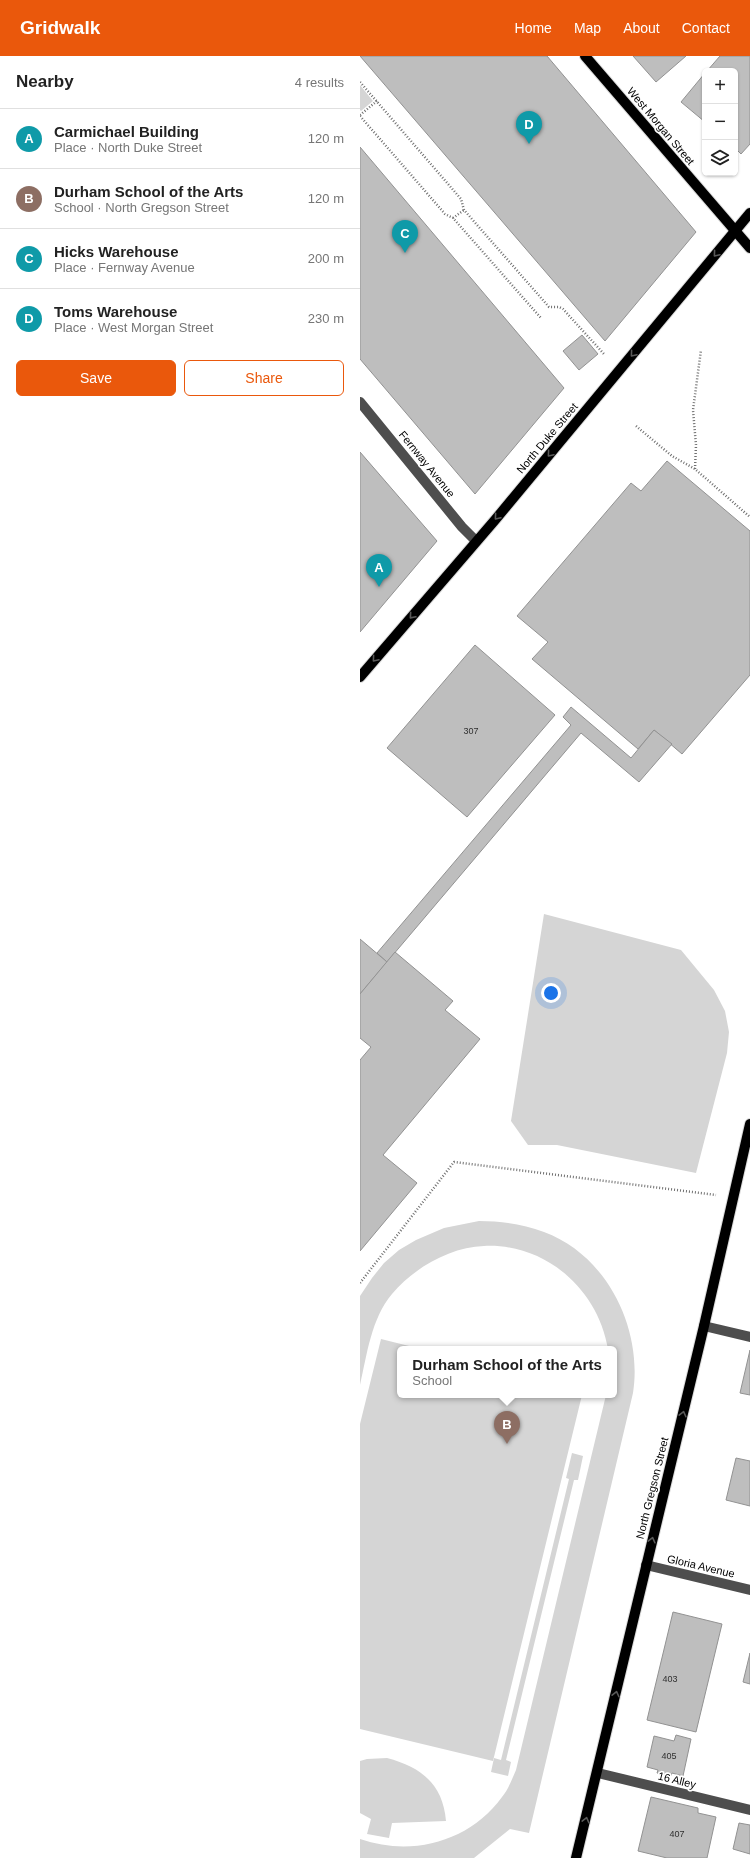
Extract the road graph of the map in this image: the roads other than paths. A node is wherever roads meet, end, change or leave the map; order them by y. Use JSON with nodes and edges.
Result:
{"nodes":[{"id":1,"x":585,"y":56,"type":"edge"},
{"id":2,"x":750,"y":213,"type":"edge"},
{"id":3,"x":735,"y":232,"type":"junction"},
{"id":4,"x":750,"y":248,"type":"edge"},
{"id":5,"x":360,"y":402,"type":"edge"},
{"id":6,"x":476,"y":541,"type":"junction"},
{"id":7,"x":360,"y":677,"type":"edge"},
{"id":8,"x":750,"y":1124,"type":"edge"},
{"id":9,"x":704,"y":1326,"type":"junction"},
{"id":10,"x":750,"y":1337,"type":"edge"},
{"id":11,"x":646,"y":1565,"type":"junction"},
{"id":12,"x":750,"y":1590,"type":"edge"},
{"id":13,"x":598,"y":1773,"type":"junction"},
{"id":14,"x":750,"y":1810,"type":"edge"},
{"id":15,"x":576,"y":1858,"type":"edge"}],
"edges":[{"from":1,"to":3,"type":"main road","name":"West Morgan Street"},
{"from":2,"to":3,"type":"main road","name":"North Duke Street"},
{"from":3,"to":4,"type":"main road","name":"West Morgan Street"},
{"from":3,"to":6,"type":"main road","name":"North Duke Street","one_way":true},
{"from":5,"to":6,"type":"street","name":"Fernway Avenue"},
{"from":6,"to":7,"type":"main road","name":"North Duke Street","one_way":true},
{"from":8,"to":9,"type":"main road","name":"North Gregson Street"},
{"from":9,"to":10,"type":"street"},
{"from":11,"to":9,"type":"main road","name":"North Gregson Street","one_way":true},
{"from":11,"to":12,"type":"street","name":"Gloria Avenue"},
{"from":13,"to":11,"type":"main road","name":"North Gregson Street","one_way":true},
{"from":13,"to":14,"type":"street","name":"16 Alley"},
{"from":15,"to":13,"type":"main road","name":"North Gregson Street","one_way":true}]}
